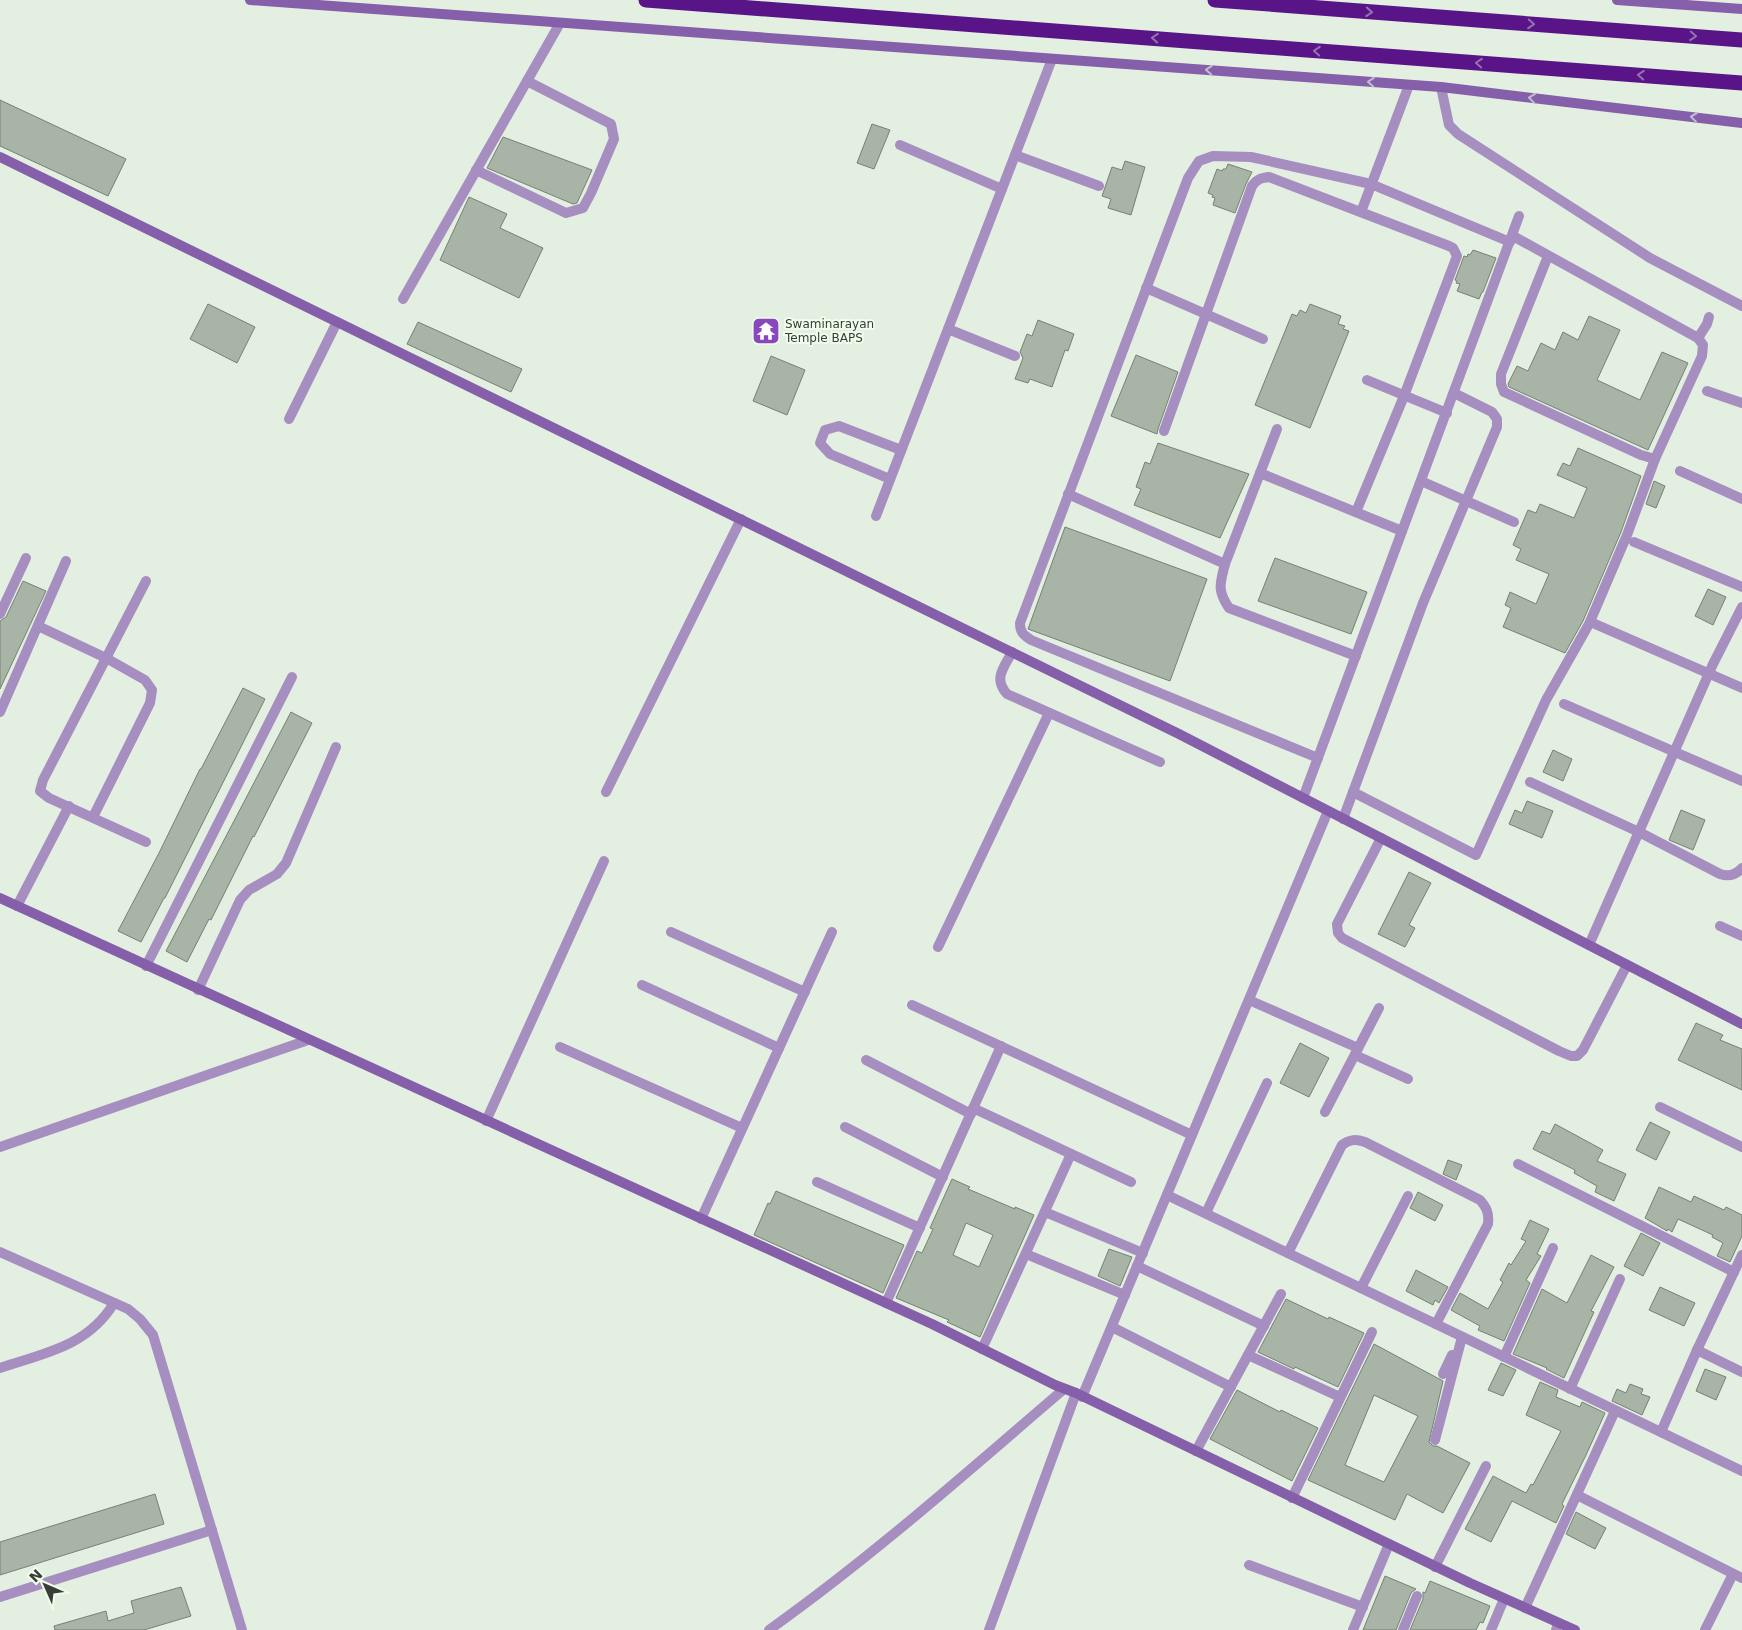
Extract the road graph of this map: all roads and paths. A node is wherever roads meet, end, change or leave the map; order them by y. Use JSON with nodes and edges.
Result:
{"nodes":[{"id":1,"x":250,"y":0,"type":"edge"},
{"id":2,"x":646,"y":0,"type":"edge"},
{"id":3,"x":1215,"y":0,"type":"edge"},
{"id":4,"x":1617,"y":0,"type":"edge"},
{"id":5,"x":1661,"y":2,"type":"edge"},
{"id":6,"x":1742,"y":9,"type":"edge"},
{"id":7,"x":560,"y":22,"type":"junction"},
{"id":8,"x":1742,"y":40,"type":"edge"},
{"id":9,"x":1052,"y":59,"type":"junction"},
{"id":10,"x":526,"y":81,"type":"junction"},
{"id":11,"x":1742,"y":83,"type":"edge"},
{"id":12,"x":1410,"y":85,"type":"junction"},
{"id":13,"x":1441,"y":87,"type":"junction"},
{"id":14,"x":1742,"y":123,"type":"edge"},
{"id":15,"x":900,"y":145,"type":"dead end"},
{"id":16,"x":1015,"y":155,"type":"junction"},
{"id":17,"x":0,"y":157,"type":"edge"},
{"id":18,"x":476,"y":170,"type":"junction"},
{"id":19,"x":1371,"y":184,"type":"junction"},
{"id":20,"x":1099,"y":186,"type":"dead end"},
{"id":21,"x":1002,"y":188,"type":"junction"},
{"id":22,"x":1361,"y":212,"type":"junction"},
{"id":23,"x":1519,"y":216,"type":"dead end"},
{"id":24,"x":1511,"y":239,"type":"junction"},
{"id":25,"x":1548,"y":256,"type":"junction"},
{"id":26,"x":1146,"y":288,"type":"junction"},
{"id":27,"x":403,"y":299,"type":"dead end"},
{"id":28,"x":1742,"y":306,"type":"edge"},
{"id":29,"x":1207,"y":314,"type":"junction"},
{"id":30,"x":1709,"y":317,"type":"dead end"},
{"id":31,"x":337,"y":322,"type":"junction"},
{"id":32,"x":948,"y":330,"type":"junction"},
{"id":33,"x":1698,"y":338,"type":"junction"},
{"id":34,"x":1263,"y":339,"type":"dead end"},
{"id":35,"x":1015,"y":356,"type":"dead end"},
{"id":36,"x":1367,"y":380,"type":"dead end"},
{"id":37,"x":1707,"y":390,"type":"dead end"},
{"id":38,"x":1454,"y":394,"type":"junction"},
{"id":39,"x":1404,"y":396,"type":"junction"},
{"id":40,"x":1742,"y":403,"type":"edge"},
{"id":41,"x":1447,"y":413,"type":"junction"},
{"id":42,"x":289,"y":420,"type":"dead end"},
{"id":43,"x":1276,"y":430,"type":"dead end"},
{"id":44,"x":1164,"y":431,"type":"dead end"},
{"id":45,"x":901,"y":450,"type":"junction"},
{"id":46,"x":1655,"y":459,"type":"junction"},
{"id":47,"x":1680,"y":472,"type":"dead end"},
{"id":48,"x":1260,"y":473,"type":"junction"},
{"id":49,"x":890,"y":479,"type":"junction"},
{"id":50,"x":1421,"y":481,"type":"junction"},
{"id":51,"x":1068,"y":494,"type":"junction"},
{"id":52,"x":1742,"y":499,"type":"edge"},
{"id":53,"x":1466,"y":501,"type":"junction"},
{"id":54,"x":1356,"y":512,"type":"junction"},
{"id":55,"x":876,"y":516,"type":"dead end"},
{"id":56,"x":741,"y":520,"type":"junction"},
{"id":57,"x":1514,"y":522,"type":"dead end"},
{"id":58,"x":1402,"y":531,"type":"junction"},
{"id":59,"x":1634,"y":542,"type":"dead end"},
{"id":60,"x":26,"y":558,"type":"dead end"},
{"id":61,"x":66,"y":561,"type":"dead end"},
{"id":62,"x":1225,"y":564,"type":"junction"},
{"id":63,"x":146,"y":581,"type":"dead end"},
{"id":64,"x":1742,"y":587,"type":"edge"},
{"id":65,"x":1742,"y":607,"type":"edge"},
{"id":66,"x":0,"y":614,"type":"edge"},
{"id":67,"x":1595,"y":624,"type":"dead end"},
{"id":68,"x":38,"y":626,"type":"junction"},
{"id":69,"x":1012,"y":652,"type":"junction"},
{"id":70,"x":1356,"y":656,"type":"junction"},
{"id":71,"x":106,"y":658,"type":"junction"},
{"id":72,"x":1710,"y":673,"type":"junction"},
{"id":73,"x":292,"y":677,"type":"dead end"},
{"id":74,"x":1742,"y":688,"type":"edge"},
{"id":75,"x":1564,"y":704,"type":"dead end"},
{"id":76,"x":0,"y":712,"type":"edge"},
{"id":77,"x":1049,"y":713,"type":"junction"},
{"id":78,"x":336,"y":747,"type":"dead end"},
{"id":79,"x":1674,"y":752,"type":"junction"},
{"id":80,"x":1318,"y":758,"type":"junction"},
{"id":81,"x":1160,"y":762,"type":"dead end"},
{"id":82,"x":1742,"y":781,"type":"edge"},
{"id":83,"x":1530,"y":782,"type":"dead end"},
{"id":84,"x":606,"y":792,"type":"dead end"},
{"id":85,"x":1353,"y":792,"type":"junction"},
{"id":86,"x":1303,"y":798,"type":"junction"},
{"id":87,"x":69,"y":806,"type":"junction"},
{"id":88,"x":1328,"y":811,"type":"junction"},
{"id":89,"x":92,"y":817,"type":"junction"},
{"id":90,"x":1343,"y":819,"type":"junction"},
{"id":91,"x":1639,"y":832,"type":"junction"},
{"id":92,"x":1381,"y":838,"type":"junction"},
{"id":93,"x":146,"y":842,"type":"dead end"},
{"id":94,"x":604,"y":861,"type":"dead end"},
{"id":95,"x":1742,"y":868,"type":"edge"},
{"id":96,"x":0,"y":898,"type":"edge"},
{"id":97,"x":17,"y":906,"type":"junction"},
{"id":98,"x":1720,"y":926,"type":"dead end"},
{"id":99,"x":671,"y":932,"type":"dead end"},
{"id":100,"x":832,"y":932,"type":"dead end"},
{"id":101,"x":1742,"y":936,"type":"edge"},
{"id":102,"x":1589,"y":945,"type":"junction"},
{"id":103,"x":938,"y":947,"type":"dead end"},
{"id":104,"x":1627,"y":965,"type":"junction"},
{"id":105,"x":146,"y":966,"type":"junction"},
{"id":106,"x":642,"y":985,"type":"dead end"},
{"id":107,"x":198,"y":990,"type":"junction"},
{"id":108,"x":805,"y":992,"type":"junction"},
{"id":109,"x":1249,"y":1000,"type":"junction"},
{"id":110,"x":912,"y":1005,"type":"dead end"},
{"id":111,"x":1379,"y":1008,"type":"dead end"},
{"id":112,"x":1742,"y":1024,"type":"edge"},
{"id":113,"x":308,"y":1040,"type":"junction"},
{"id":114,"x":1001,"y":1046,"type":"junction"},
{"id":115,"x":560,"y":1047,"type":"dead end"},
{"id":116,"x":779,"y":1048,"type":"junction"},
{"id":117,"x":1356,"y":1052,"type":"junction"},
{"id":118,"x":866,"y":1060,"type":"dead end"},
{"id":119,"x":1408,"y":1079,"type":"dead end"},
{"id":120,"x":1267,"y":1082,"type":"dead end"},
{"id":121,"x":1660,"y":1107,"type":"dead end"},
{"id":122,"x":972,"y":1111,"type":"junction"},
{"id":123,"x":1325,"y":1112,"type":"dead end"},
{"id":124,"x":486,"y":1121,"type":"junction"},
{"id":125,"x":845,"y":1127,"type":"dead end"},
{"id":126,"x":742,"y":1128,"type":"junction"},
{"id":127,"x":1192,"y":1135,"type":"junction"},
{"id":128,"x":0,"y":1147,"type":"edge"},
{"id":129,"x":1742,"y":1147,"type":"edge"},
{"id":130,"x":1071,"y":1154,"type":"junction"},
{"id":131,"x":1518,"y":1164,"type":"dead end"},
{"id":132,"x":943,"y":1177,"type":"junction"},
{"id":133,"x":817,"y":1182,"type":"dead end"},
{"id":134,"x":1131,"y":1182,"type":"dead end"},
{"id":135,"x":1167,"y":1195,"type":"junction"},
{"id":136,"x":1408,"y":1196,"type":"dead end"},
{"id":137,"x":1045,"y":1212,"type":"junction"},
{"id":138,"x":1206,"y":1213,"type":"junction"},
{"id":139,"x":700,"y":1219,"type":"junction"},
{"id":140,"x":920,"y":1228,"type":"junction"},
{"id":141,"x":1553,"y":1248,"type":"dead end"},
{"id":142,"x":0,"y":1252,"type":"edge"},
{"id":143,"x":1143,"y":1253,"type":"junction"},
{"id":144,"x":1288,"y":1253,"type":"junction"},
{"id":145,"x":1026,"y":1254,"type":"junction"},
{"id":146,"x":1742,"y":1255,"type":"edge"},
{"id":147,"x":1137,"y":1266,"type":"junction"},
{"id":148,"x":1734,"y":1272,"type":"junction"},
{"id":149,"x":1620,"y":1279,"type":"dead end"},
{"id":150,"x":1361,"y":1288,"type":"junction"},
{"id":151,"x":1281,"y":1294,"type":"dead end"},
{"id":152,"x":1125,"y":1295,"type":"junction"},
{"id":153,"x":114,"y":1303,"type":"junction"},
{"id":154,"x":886,"y":1303,"type":"junction"},
{"id":155,"x":1436,"y":1324,"type":"junction"},
{"id":156,"x":1264,"y":1326,"type":"junction"},
{"id":157,"x":1112,"y":1327,"type":"junction"},
{"id":158,"x":1372,"y":1332,"type":"dead end"},
{"id":159,"x":1462,"y":1337,"type":"junction"},
{"id":160,"x":982,"y":1349,"type":"junction"},
{"id":161,"x":1697,"y":1350,"type":"junction"},
{"id":162,"x":1248,"y":1355,"type":"junction"},
{"id":163,"x":1504,"y":1357,"type":"junction"},
{"id":164,"x":0,"y":1368,"type":"edge"},
{"id":165,"x":1742,"y":1372,"type":"edge"},
{"id":166,"x":1443,"y":1374,"type":"dead end"},
{"id":167,"x":1231,"y":1387,"type":"junction"},
{"id":168,"x":1064,"y":1389,"type":"junction"},
{"id":169,"x":1570,"y":1389,"type":"junction"},
{"id":170,"x":1079,"y":1395,"type":"junction"},
{"id":171,"x":1340,"y":1397,"type":"junction"},
{"id":172,"x":1615,"y":1411,"type":"junction"},
{"id":173,"x":1660,"y":1432,"type":"junction"},
{"id":174,"x":1435,"y":1440,"type":"dead end"},
{"id":175,"x":1196,"y":1451,"type":"junction"},
{"id":176,"x":1486,"y":1466,"type":"dead end"},
{"id":177,"x":1742,"y":1471,"type":"edge"},
{"id":178,"x":1577,"y":1495,"type":"junction"},
{"id":179,"x":1292,"y":1498,"type":"junction"},
{"id":180,"x":212,"y":1530,"type":"junction"},
{"id":181,"x":1389,"y":1544,"type":"junction"},
{"id":182,"x":1249,"y":1565,"type":"dead end"},
{"id":183,"x":1435,"y":1567,"type":"junction"},
{"id":184,"x":1737,"y":1576,"type":"edge"},
{"id":185,"x":1417,"y":1596,"type":"dead end"},
{"id":186,"x":0,"y":1597,"type":"edge"},
{"id":187,"x":1504,"y":1599,"type":"junction"},
{"id":188,"x":1362,"y":1608,"type":"junction"},
{"id":189,"x":1525,"y":1608,"type":"junction"},
{"id":190,"x":1557,"y":1626,"type":"edge"},
{"id":191,"x":242,"y":1630,"type":"edge"},
{"id":192,"x":769,"y":1630,"type":"edge"},
{"id":193,"x":989,"y":1630,"type":"edge"},
{"id":194,"x":1353,"y":1630,"type":"edge"},
{"id":195,"x":1403,"y":1630,"type":"edge"},
{"id":196,"x":1491,"y":1630,"type":"edge"},
{"id":197,"x":1575,"y":1630,"type":"edge"},
{"id":198,"x":1706,"y":1630,"type":"edge"}],
"edges":[{"from":1,"to":7,"type":"street"},
{"from":11,"to":2,"type":"highway","one_way":true},
{"from":3,"to":8,"type":"highway","one_way":true},
{"from":4,"to":5,"type":"street"},
{"from":5,"to":6,"type":"street"},
{"from":7,"to":9,"type":"street"},
{"from":7,"to":10,"type":"street"},
{"from":12,"to":9,"type":"street","one_way":true},
{"from":9,"to":16,"type":"street"},
{"from":10,"to":18,"type":"street"},
{"from":10,"to":18,"type":"street"},
{"from":12,"to":13,"type":"street"},
{"from":12,"to":19,"type":"street"},
{"from":14,"to":13,"type":"street","one_way":true},
{"from":13,"to":28,"type":"street"},
{"from":15,"to":21,"type":"street"},
{"from":16,"to":20,"type":"street"},
{"from":16,"to":21,"type":"street"},
{"from":17,"to":31,"type":"street"},
{"from":18,"to":27,"type":"street"},
{"from":19,"to":22,"type":"street"},
{"from":19,"to":24,"type":"street"},
{"from":19,"to":26,"type":"street"},
{"from":21,"to":32,"type":"street"},
{"from":22,"to":29,"type":"street"},
{"from":22,"to":39,"type":"street"},
{"from":23,"to":24,"type":"street"},
{"from":24,"to":25,"type":"street"},
{"from":24,"to":38,"type":"street"},
{"from":25,"to":33,"type":"street"},
{"from":25,"to":46,"type":"street"},
{"from":26,"to":29,"type":"street"},
{"from":26,"to":51,"type":"street"},
{"from":29,"to":34,"type":"street"},
{"from":29,"to":44,"type":"street"},
{"from":30,"to":33,"type":"street"},
{"from":31,"to":42,"type":"street"},
{"from":31,"to":56,"type":"street"},
{"from":32,"to":35,"type":"street"},
{"from":32,"to":45,"type":"street"},
{"from":33,"to":46,"type":"street"},
{"from":36,"to":39,"type":"street"},
{"from":37,"to":40,"type":"street"},
{"from":38,"to":41,"type":"street"},
{"from":38,"to":53,"type":"street"},
{"from":39,"to":41,"type":"street"},
{"from":39,"to":54,"type":"street"},
{"from":41,"to":50,"type":"street"},
{"from":43,"to":48,"type":"street"},
{"from":45,"to":49,"type":"street"},
{"from":45,"to":49,"type":"street"},
{"from":46,"to":85,"type":"street"},
{"from":47,"to":52,"type":"street"},
{"from":48,"to":54,"type":"street"},
{"from":48,"to":62,"type":"street"},
{"from":49,"to":55,"type":"street"},
{"from":50,"to":53,"type":"street"},
{"from":50,"to":58,"type":"street"},
{"from":51,"to":62,"type":"street"},
{"from":51,"to":80,"type":"street"},
{"from":53,"to":57,"type":"street"},
{"from":53,"to":85,"type":"street"},
{"from":54,"to":58,"type":"street"},
{"from":56,"to":69,"type":"street"},
{"from":56,"to":84,"type":"street"},
{"from":58,"to":70,"type":"street"},
{"from":59,"to":64,"type":"street"},
{"from":60,"to":66,"type":"street"},
{"from":61,"to":68,"type":"street"},
{"from":62,"to":70,"type":"street"},
{"from":63,"to":71,"type":"street"},
{"from":65,"to":72,"type":"street"},
{"from":67,"to":72,"type":"street"},
{"from":68,"to":71,"type":"street"},
{"from":68,"to":76,"type":"street"},
{"from":69,"to":77,"type":"street"},
{"from":69,"to":86,"type":"street"},
{"from":70,"to":80,"type":"street"},
{"from":71,"to":87,"type":"street"},
{"from":71,"to":89,"type":"street"},
{"from":72,"to":74,"type":"street"},
{"from":72,"to":79,"type":"street"},
{"from":73,"to":105,"type":"street"},
{"from":75,"to":79,"type":"street"},
{"from":77,"to":81,"type":"street"},
{"from":77,"to":103,"type":"street"},
{"from":78,"to":107,"type":"street"},
{"from":79,"to":82,"type":"street"},
{"from":79,"to":91,"type":"street"},
{"from":80,"to":86,"type":"street"},
{"from":83,"to":91,"type":"street"},
{"from":85,"to":90,"type":"street"},
{"from":86,"to":88,"type":"street"},
{"from":87,"to":89,"type":"street"},
{"from":87,"to":97,"type":"street"},
{"from":88,"to":90,"type":"street"},
{"from":88,"to":109,"type":"street"},
{"from":89,"to":93,"type":"street"},
{"from":90,"to":92,"type":"street"},
{"from":91,"to":95,"type":"street"},
{"from":91,"to":102,"type":"street"},
{"from":92,"to":102,"type":"street"},
{"from":92,"to":104,"type":"street"},
{"from":94,"to":124,"type":"street"},
{"from":96,"to":97,"type":"street"},
{"from":97,"to":105,"type":"street"},
{"from":98,"to":101,"type":"street"},
{"from":99,"to":108,"type":"street"},
{"from":100,"to":108,"type":"street"},
{"from":102,"to":104,"type":"street"},
{"from":104,"to":112,"type":"street"},
{"from":105,"to":107,"type":"street"},
{"from":106,"to":116,"type":"street"},
{"from":107,"to":113,"type":"street"},
{"from":108,"to":116,"type":"street"},
{"from":109,"to":117,"type":"street"},
{"from":109,"to":127,"type":"street"},
{"from":110,"to":114,"type":"street"},
{"from":111,"to":117,"type":"street"},
{"from":113,"to":124,"type":"street"},
{"from":113,"to":128,"type":"street"},
{"from":114,"to":122,"type":"street"},
{"from":114,"to":127,"type":"street"},
{"from":115,"to":126,"type":"street"},
{"from":116,"to":126,"type":"street"},
{"from":117,"to":119,"type":"street"},
{"from":117,"to":123,"type":"street"},
{"from":118,"to":122,"type":"street"},
{"from":120,"to":138,"type":"street"},
{"from":121,"to":129,"type":"street"},
{"from":122,"to":130,"type":"street"},
{"from":122,"to":132,"type":"street"},
{"from":124,"to":139,"type":"street"},
{"from":125,"to":132,"type":"street"},
{"from":126,"to":139,"type":"street"},
{"from":127,"to":135,"type":"street"},
{"from":130,"to":134,"type":"street"},
{"from":130,"to":137,"type":"street"},
{"from":131,"to":148,"type":"street"},
{"from":132,"to":140,"type":"street"},
{"from":133,"to":140,"type":"street"},
{"from":135,"to":138,"type":"street"},
{"from":135,"to":143,"type":"street"},
{"from":136,"to":150,"type":"street"},
{"from":137,"to":143,"type":"street"},
{"from":137,"to":145,"type":"street"},
{"from":138,"to":144,"type":"street"},
{"from":139,"to":154,"type":"street"},
{"from":140,"to":154,"type":"street"},
{"from":141,"to":163,"type":"street"},
{"from":142,"to":153,"type":"street"},
{"from":143,"to":147,"type":"street"},
{"from":144,"to":150,"type":"street"},
{"from":144,"to":155,"type":"street"},
{"from":145,"to":152,"type":"street"},
{"from":145,"to":160,"type":"street"},
{"from":146,"to":148,"type":"street"},
{"from":147,"to":152,"type":"street"},
{"from":147,"to":156,"type":"street"},
{"from":148,"to":161,"type":"street"},
{"from":149,"to":169,"type":"street"},
{"from":150,"to":155,"type":"street"},
{"from":151,"to":156,"type":"street"},
{"from":152,"to":157,"type":"street"},
{"from":153,"to":164,"type":"street"},
{"from":153,"to":180,"type":"street"},
{"from":154,"to":160,"type":"street"},
{"from":155,"to":159,"type":"street"},
{"from":156,"to":162,"type":"street"},
{"from":157,"to":167,"type":"street"},
{"from":157,"to":170,"type":"street"},
{"from":158,"to":171,"type":"street"},
{"from":159,"to":163,"type":"street"},
{"from":159,"to":166,"type":"street"},
{"from":159,"to":174,"type":"street"},
{"from":160,"to":168,"type":"street"},
{"from":161,"to":165,"type":"street"},
{"from":161,"to":173,"type":"street"},
{"from":162,"to":167,"type":"street"},
{"from":162,"to":171,"type":"street"},
{"from":163,"to":169,"type":"street"},
{"from":167,"to":175,"type":"street"},
{"from":168,"to":170,"type":"street"},
{"from":168,"to":192,"type":"street"},
{"from":169,"to":172,"type":"street"},
{"from":170,"to":175,"type":"street"},
{"from":170,"to":193,"type":"street"},
{"from":171,"to":179,"type":"street"},
{"from":172,"to":173,"type":"street"},
{"from":172,"to":178,"type":"street"},
{"from":173,"to":177,"type":"street"},
{"from":175,"to":179,"type":"street"},
{"from":176,"to":183,"type":"street"},
{"from":178,"to":184,"type":"street"},
{"from":178,"to":189,"type":"street"},
{"from":179,"to":181,"type":"street"},
{"from":180,"to":186,"type":"street"},
{"from":180,"to":191,"type":"street"},
{"from":181,"to":183,"type":"street"},
{"from":181,"to":188,"type":"street"},
{"from":182,"to":188,"type":"street"},
{"from":183,"to":187,"type":"street"},
{"from":184,"to":198,"type":"street"},
{"from":185,"to":195,"type":"street"},
{"from":187,"to":189,"type":"street"},
{"from":187,"to":196,"type":"street"},
{"from":188,"to":194,"type":"street"},
{"from":189,"to":190,"type":"street"},
{"from":190,"to":197,"type":"street"}]}
